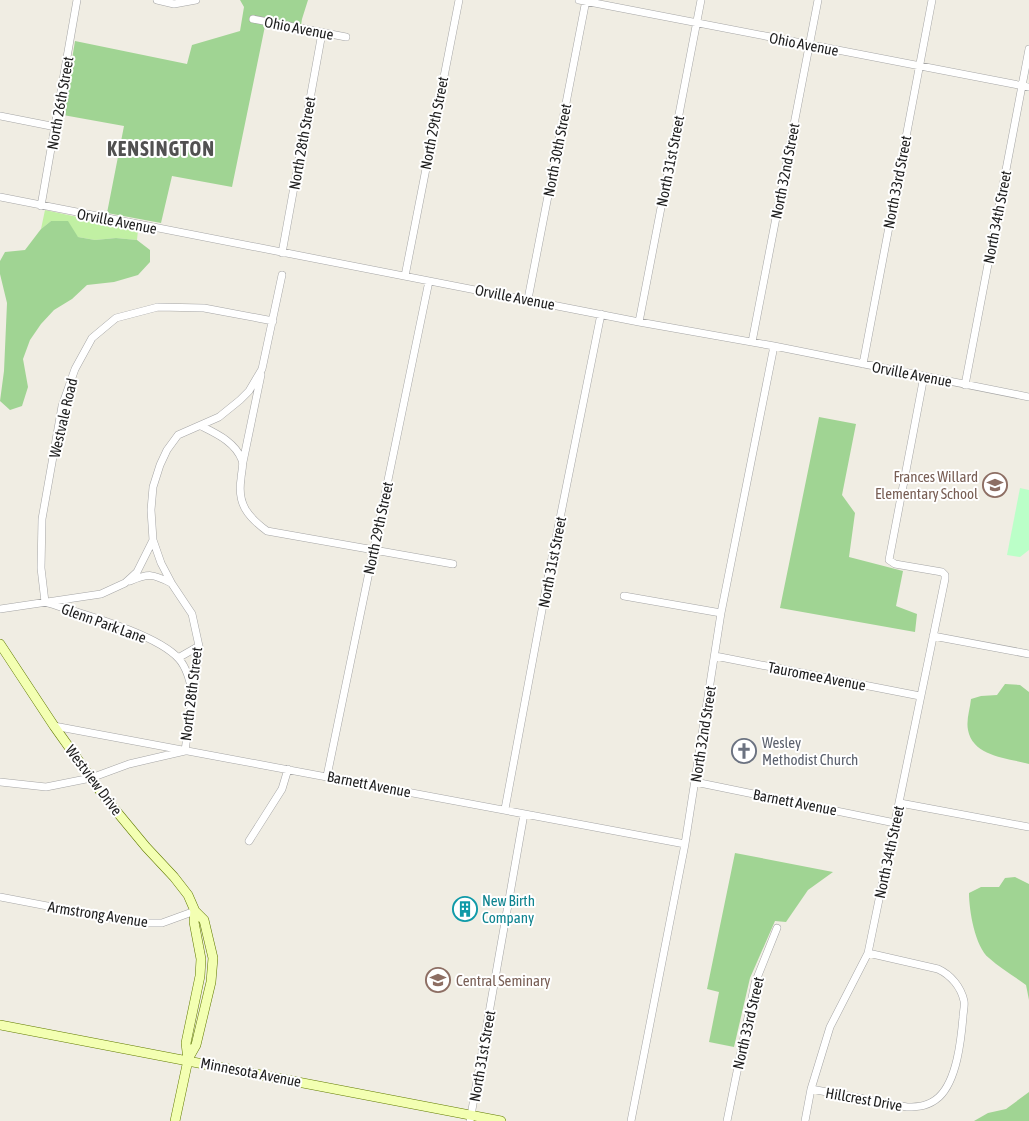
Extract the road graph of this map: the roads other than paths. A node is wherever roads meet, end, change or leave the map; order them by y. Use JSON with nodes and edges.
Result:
{"nodes":[{"id":1,"x":77,"y":0,"type":"edge"},
{"id":2,"x":157,"y":0,"type":"edge"},
{"id":3,"x":196,"y":0,"type":"edge"},
{"id":4,"x":458,"y":0,"type":"edge"},
{"id":5,"x":584,"y":0,"type":"edge"},
{"id":6,"x":701,"y":0,"type":"edge"},
{"id":7,"x":818,"y":0,"type":"edge"},
{"id":8,"x":932,"y":0,"type":"edge"},
{"id":9,"x":253,"y":19,"type":"dead end"},
{"id":10,"x":697,"y":23,"type":"junction"},
{"id":11,"x":322,"y":33,"type":"junction"},
{"id":12,"x":346,"y":37,"type":"dead end"},
{"id":13,"x":809,"y":45,"type":"junction"},
{"id":14,"x":1029,"y":49,"type":"edge"},
{"id":15,"x":919,"y":66,"type":"junction"},
{"id":16,"x":1026,"y":87,"type":"edge"},
{"id":17,"x":0,"y":116,"type":"edge"},
{"id":18,"x":56,"y":127,"type":"junction"},
{"id":19,"x":0,"y":197,"type":"edge"},
{"id":20,"x":41,"y":206,"type":"junction"},
{"id":21,"x":282,"y":252,"type":"junction"},
{"id":22,"x":282,"y":275,"type":"dead end"},
{"id":23,"x":405,"y":276,"type":"junction"},
{"id":24,"x":429,"y":281,"type":"junction"},
{"id":25,"x":528,"y":299,"type":"junction"},
{"id":26,"x":601,"y":314,"type":"junction"},
{"id":27,"x":273,"y":321,"type":"junction"},
{"id":28,"x":639,"y":322,"type":"junction"},
{"id":29,"x":752,"y":342,"type":"junction"},
{"id":30,"x":774,"y":346,"type":"junction"},
{"id":31,"x":863,"y":364,"type":"junction"},
{"id":32,"x":262,"y":369,"type":"junction"},
{"id":33,"x":924,"y":376,"type":"junction"},
{"id":34,"x":965,"y":385,"type":"junction"},
{"id":35,"x":1029,"y":397,"type":"edge"},
{"id":36,"x":201,"y":426,"type":"junction"},
{"id":37,"x":243,"y":462,"type":"junction"},
{"id":38,"x":154,"y":540,"type":"junction"},
{"id":39,"x":374,"y":550,"type":"junction"},
{"id":40,"x":453,"y":564,"type":"dead end"},
{"id":41,"x":125,"y":583,"type":"junction"},
{"id":42,"x":172,"y":584,"type":"junction"},
{"id":43,"x":624,"y":596,"type":"dead end"},
{"id":44,"x":45,"y":602,"type":"junction"},
{"id":45,"x":0,"y":609,"type":"edge"},
{"id":46,"x":721,"y":613,"type":"junction"},
{"id":47,"x":933,"y":636,"type":"junction"},
{"id":48,"x":0,"y":644,"type":"edge"},
{"id":49,"x":199,"y":646,"type":"junction"},
{"id":50,"x":1029,"y":654,"type":"edge"},
{"id":51,"x":715,"y":656,"type":"junction"},
{"id":52,"x":178,"y":658,"type":"junction"},
{"id":53,"x":193,"y":694,"type":"junction"},
{"id":54,"x":920,"y":696,"type":"junction"},
{"id":55,"x":54,"y":726,"type":"junction"},
{"id":56,"x":185,"y":751,"type":"junction"},
{"id":57,"x":288,"y":769,"type":"junction"},
{"id":58,"x":327,"y":776,"type":"junction"},
{"id":59,"x":91,"y":778,"type":"junction"},
{"id":60,"x":0,"y":782,"type":"edge"},
{"id":61,"x":695,"y":782,"type":"junction"},
{"id":62,"x":900,"y":803,"type":"junction"},
{"id":63,"x":505,"y":809,"type":"junction"},
{"id":64,"x":524,"y":814,"type":"junction"},
{"id":65,"x":895,"y":823,"type":"junction"},
{"id":66,"x":1029,"y":827,"type":"edge"},
{"id":67,"x":249,"y":841,"type":"dead end"},
{"id":68,"x":684,"y":844,"type":"junction"},
{"id":69,"x":0,"y":897,"type":"edge"},
{"id":70,"x":195,"y":911,"type":"junction"},
{"id":71,"x":777,"y":928,"type":"dead end"},
{"id":72,"x":868,"y":953,"type":"junction"},
{"id":73,"x":0,"y":1025,"type":"edge"},
{"id":74,"x":188,"y":1060,"type":"junction"},
{"id":75,"x":811,"y":1089,"type":"junction"},
{"id":76,"x":471,"y":1118,"type":"edge"},
{"id":77,"x":175,"y":1121,"type":"edge"},
{"id":78,"x":501,"y":1121,"type":"edge"},
{"id":79,"x":631,"y":1121,"type":"edge"},
{"id":80,"x":728,"y":1121,"type":"edge"},
{"id":81,"x":805,"y":1121,"type":"edge"}],
"edges":[{"from":1,"to":18,"type":"street","name":"North 26th Street"},
{"from":2,"to":3,"type":"street"},
{"from":4,"to":23,"type":"street","name":"North 29th Street"},
{"from":5,"to":10,"type":"street","name":"Ohio Avenue"},
{"from":5,"to":25,"type":"street","name":"North 30th Street"},
{"from":6,"to":10,"type":"street","name":"North 31st Street"},
{"from":7,"to":13,"type":"street","name":"North 32nd Street"},
{"from":8,"to":15,"type":"street","name":"North 33rd Street"},
{"from":9,"to":11,"type":"street","name":"Ohio Avenue"},
{"from":10,"to":13,"type":"street","name":"Ohio Avenue"},
{"from":10,"to":28,"type":"street","name":"North 31st Street"},
{"from":11,"to":12,"type":"street","name":"Ohio Avenue"},
{"from":11,"to":21,"type":"street","name":"North 28th Street"},
{"from":13,"to":15,"type":"street","name":"Ohio Avenue"},
{"from":13,"to":29,"type":"street","name":"North 32nd Street"},
{"from":14,"to":16,"type":"street","name":"North 34th Street"},
{"from":15,"to":16,"type":"street","name":"Ohio Avenue"},
{"from":15,"to":31,"type":"street","name":"North 33rd Street"},
{"from":16,"to":34,"type":"street","name":"North 34th Street"},
{"from":17,"to":18,"type":"street"},
{"from":18,"to":20,"type":"street","name":"North 26th Street"},
{"from":19,"to":20,"type":"street","name":"Orville Avenue"},
{"from":20,"to":21,"type":"street","name":"Orville Avenue"},
{"from":21,"to":23,"type":"street","name":"Orville Avenue"},
{"from":22,"to":27,"type":"street"},
{"from":23,"to":24,"type":"street","name":"Orville Avenue"},
{"from":24,"to":25,"type":"street","name":"Orville Avenue"},
{"from":24,"to":39,"type":"street","name":"North 29th Street"},
{"from":25,"to":26,"type":"street","name":"Orville Avenue"},
{"from":26,"to":28,"type":"street","name":"Orville Avenue"},
{"from":26,"to":63,"type":"street","name":"North 31st Street"},
{"from":27,"to":32,"type":"street"},
{"from":27,"to":44,"type":"street","name":"Westvale Road"},
{"from":28,"to":29,"type":"street","name":"Orville Avenue"},
{"from":29,"to":30,"type":"street","name":"Orville Avenue"},
{"from":30,"to":31,"type":"street","name":"Orville Avenue"},
{"from":30,"to":46,"type":"street","name":"North 32nd Street"},
{"from":31,"to":33,"type":"street","name":"Orville Avenue"},
{"from":32,"to":36,"type":"street","name":"North 28th Street"},
{"from":32,"to":37,"type":"street"},
{"from":33,"to":34,"type":"street","name":"Orville Avenue"},
{"from":33,"to":47,"type":"street","name":"North 34th Street"},
{"from":34,"to":35,"type":"street","name":"Orville Avenue"},
{"from":36,"to":37,"type":"street"},
{"from":36,"to":38,"type":"street","name":"North 28th Street"},
{"from":37,"to":39,"type":"street"},
{"from":38,"to":41,"type":"street"},
{"from":38,"to":42,"type":"street","name":"North 28th Street"},
{"from":39,"to":40,"type":"street"},
{"from":39,"to":58,"type":"street","name":"North 29th Street"},
{"from":41,"to":42,"type":"street"},
{"from":41,"to":44,"type":"street"},
{"from":42,"to":49,"type":"street","name":"North 28th Street"},
{"from":43,"to":46,"type":"street"},
{"from":44,"to":45,"type":"street"},
{"from":44,"to":52,"type":"street","name":"Glenn Park Lane"},
{"from":46,"to":51,"type":"street","name":"North 32nd Street"},
{"from":47,"to":50,"type":"street"},
{"from":47,"to":54,"type":"street","name":"North 34th Street"},
{"from":48,"to":55,"type":"main road","name":"Westview Drive"},
{"from":49,"to":52,"type":"street"},
{"from":49,"to":53,"type":"street","name":"North 28th Street"},
{"from":51,"to":54,"type":"street","name":"Tauromee Avenue"},
{"from":51,"to":61,"type":"street","name":"North 32nd Street"},
{"from":52,"to":53,"type":"street","name":"Glenn Park Lane"},
{"from":53,"to":56,"type":"street","name":"North 28th Street"},
{"from":54,"to":62,"type":"street","name":"North 34th Street"},
{"from":55,"to":56,"type":"street","name":"Barnett Avenue"},
{"from":55,"to":59,"type":"main road","name":"Westview Drive"},
{"from":56,"to":57,"type":"street","name":"Barnett Avenue"},
{"from":56,"to":59,"type":"street"},
{"from":57,"to":58,"type":"street","name":"Barnett Avenue"},
{"from":57,"to":67,"type":"street"},
{"from":58,"to":63,"type":"street","name":"Barnett Avenue"},
{"from":59,"to":60,"type":"street"},
{"from":59,"to":70,"type":"main road","name":"Westview Drive"},
{"from":61,"to":65,"type":"street","name":"Barnett Avenue"},
{"from":61,"to":68,"type":"street","name":"North 32nd Street"},
{"from":62,"to":65,"type":"street","name":"North 34th Street"},
{"from":62,"to":66,"type":"street"},
{"from":63,"to":64,"type":"street","name":"Barnett Avenue"},
{"from":64,"to":68,"type":"street","name":"Barnett Avenue"},
{"from":64,"to":76,"type":"street","name":"North 31st Street"},
{"from":65,"to":72,"type":"street","name":"North 34th Street"},
{"from":68,"to":79,"type":"street","name":"North 32nd Street"},
{"from":69,"to":70,"type":"street","name":"Armstrong Avenue"},
{"from":70,"to":74,"type":"main road","name":"Westview Drive"},
{"from":71,"to":80,"type":"street","name":"North 33rd Street"},
{"from":72,"to":75,"type":"street","name":"North 34th Street"},
{"from":72,"to":75,"type":"street","name":"Hillcrest Drive"},
{"from":73,"to":74,"type":"main road","name":"Minnesota Avenue"},
{"from":74,"to":76,"type":"main road","name":"Minnesota Avenue"},
{"from":74,"to":77,"type":"main road"},
{"from":75,"to":81,"type":"street","name":"North 34th Street"},
{"from":76,"to":78,"type":"main road","name":"Minnesota Avenue"}]}
